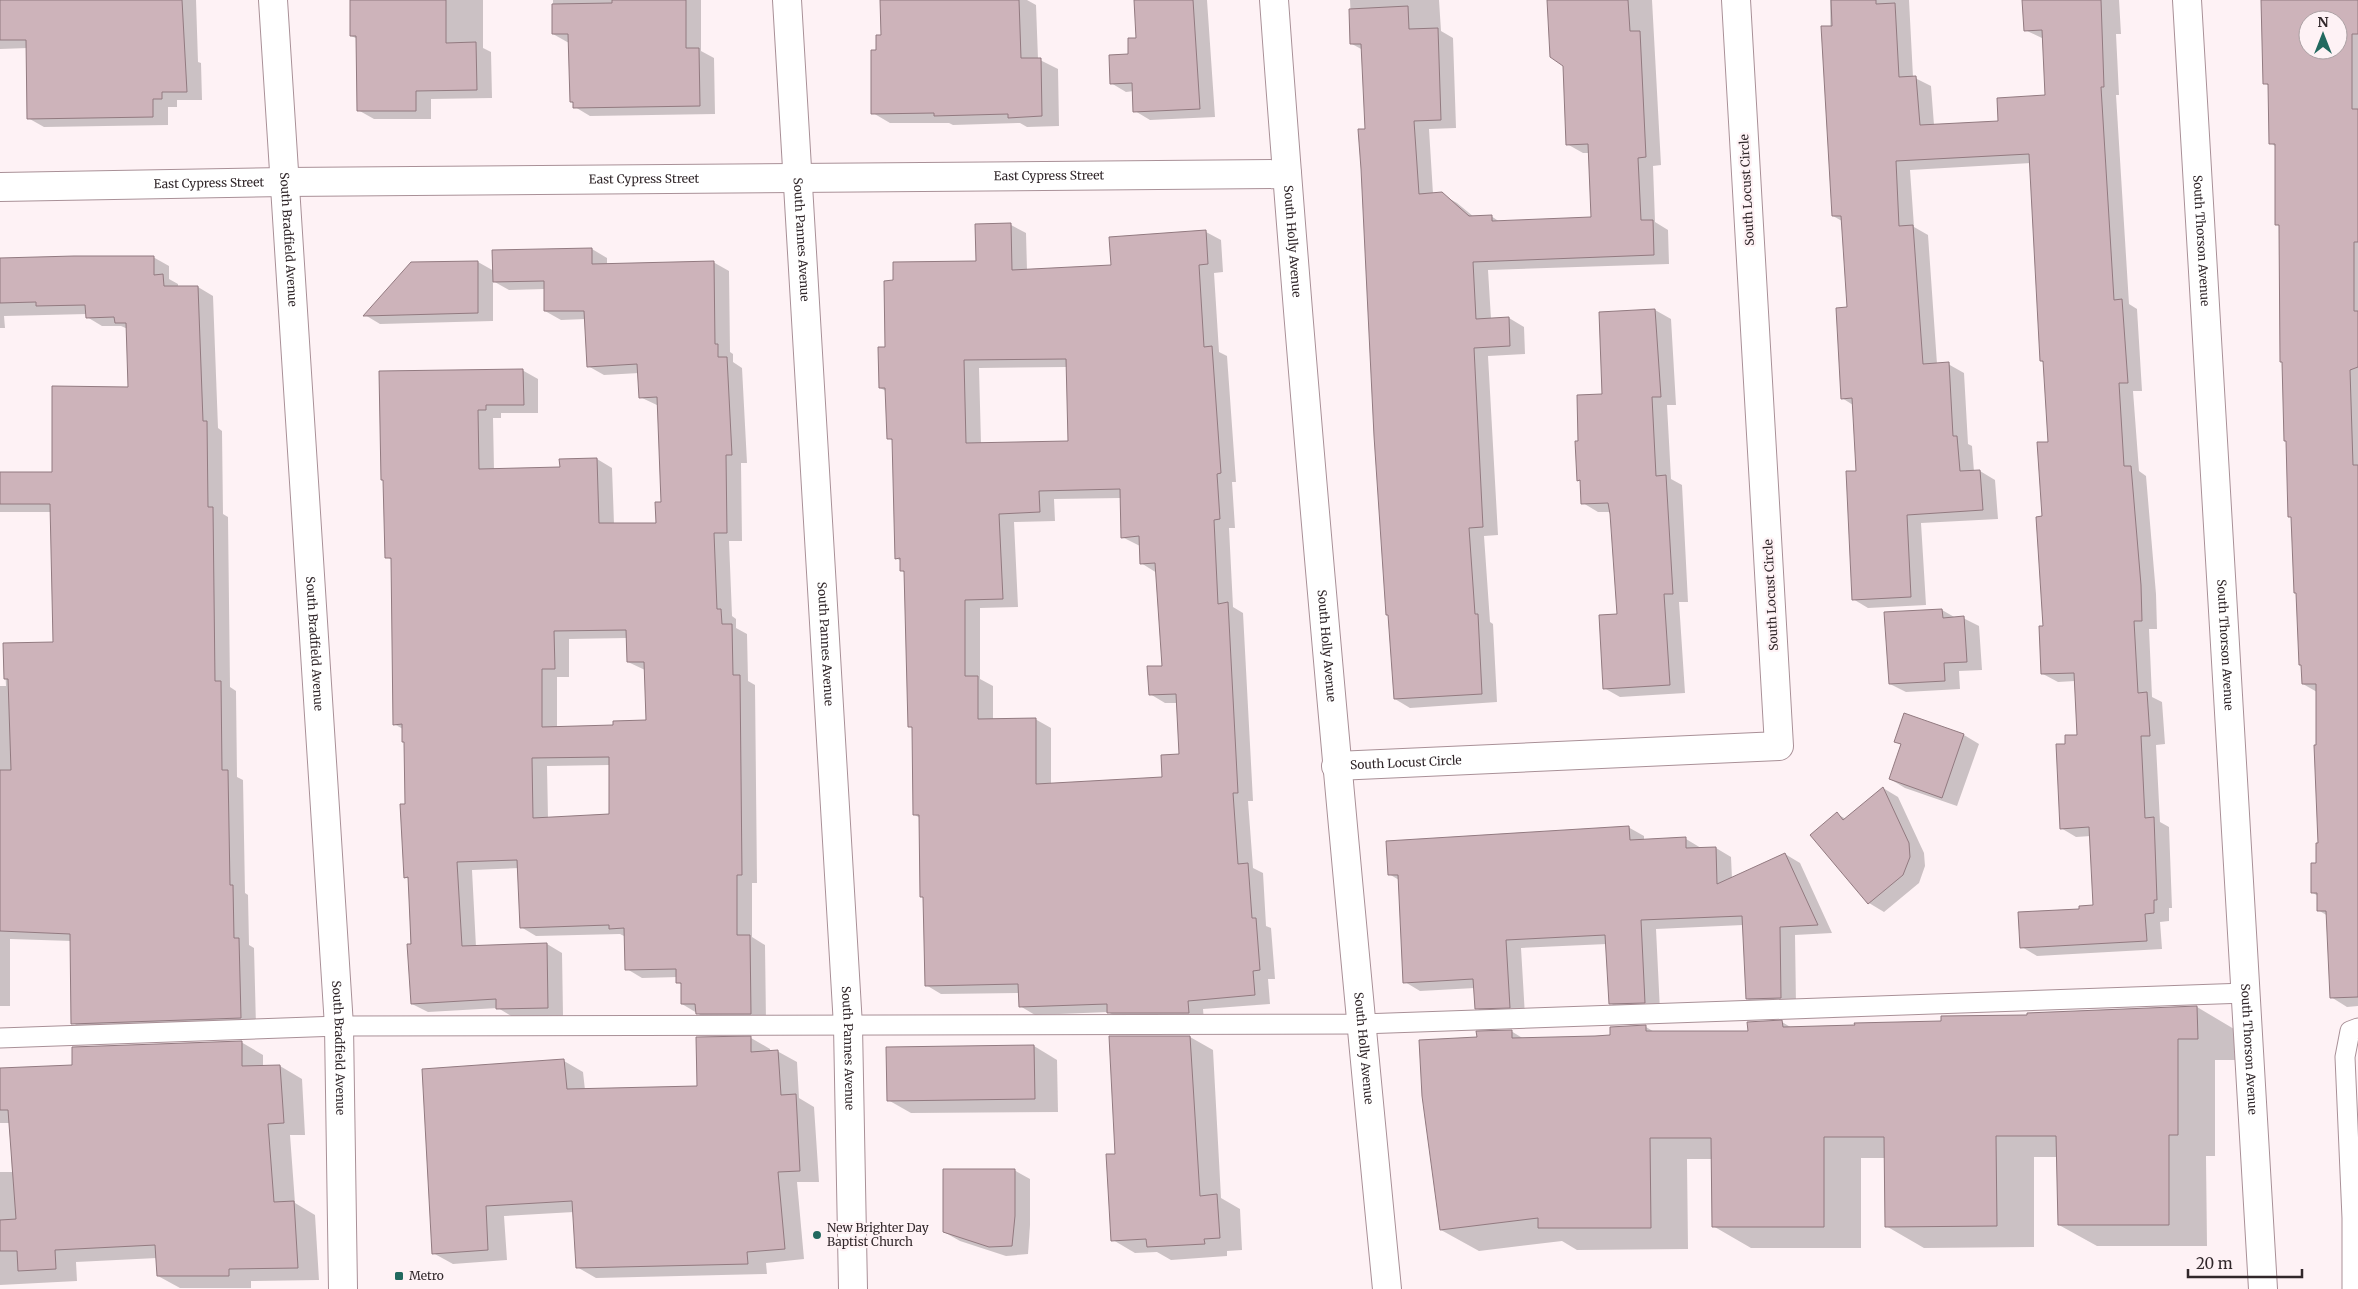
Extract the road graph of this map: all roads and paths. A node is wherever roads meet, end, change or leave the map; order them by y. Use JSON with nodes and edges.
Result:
{"nodes":[{"id":1,"x":274,"y":0,"type":"edge"},
{"id":2,"x":787,"y":0,"type":"edge"},
{"id":3,"x":1274,"y":0,"type":"edge"},
{"id":4,"x":1736,"y":0,"type":"edge"},
{"id":5,"x":2187,"y":0,"type":"edge"},
{"id":6,"x":1287,"y":174,"type":"junction"},
{"id":7,"x":798,"y":178,"type":"junction"},
{"id":8,"x":285,"y":182,"type":"junction"},
{"id":9,"x":0,"y":187,"type":"edge"},
{"id":10,"x":1336,"y":766,"type":"junction"},
{"id":11,"x":2246,"y":993,"type":"junction"},
{"id":12,"x":1361,"y":1024,"type":"junction"},
{"id":13,"x":339,"y":1026,"type":"junction"},
{"id":14,"x":848,"y":1026,"type":"junction"},
{"id":15,"x":2358,"y":1028,"type":"edge"},
{"id":16,"x":0,"y":1038,"type":"edge"},
{"id":17,"x":343,"y":1289,"type":"edge"},
{"id":18,"x":853,"y":1289,"type":"edge"},
{"id":19,"x":1388,"y":1289,"type":"edge"},
{"id":20,"x":2264,"y":1289,"type":"edge"},
{"id":21,"x":2352,"y":1289,"type":"edge"}],
"edges":[{"from":1,"to":8,"type":"street","name":"South Bradfield Avenue"},
{"from":2,"to":7,"type":"street","name":"South Pannes Avenue"},
{"from":3,"to":6,"type":"street","name":"South Holly Avenue"},
{"from":4,"to":10,"type":"street","name":"South Locust Circle"},
{"from":5,"to":11,"type":"street","name":"South Thorson Avenue"},
{"from":6,"to":7,"type":"street","name":"East Cypress Street"},
{"from":6,"to":10,"type":"street","name":"South Holly Avenue"},
{"from":7,"to":8,"type":"street","name":"East Cypress Street"},
{"from":7,"to":14,"type":"street","name":"South Pannes Avenue"},
{"from":8,"to":9,"type":"street","name":"East Cypress Street"},
{"from":8,"to":13,"type":"street","name":"South Bradfield Avenue"},
{"from":10,"to":12,"type":"street","name":"South Holly Avenue"},
{"from":11,"to":12,"type":"lane"},
{"from":11,"to":20,"type":"street","name":"South Thorson Avenue"},
{"from":12,"to":14,"type":"lane"},
{"from":12,"to":19,"type":"street","name":"South Holly Avenue"},
{"from":13,"to":14,"type":"lane"},
{"from":13,"to":16,"type":"lane"},
{"from":13,"to":17,"type":"street","name":"South Bradfield Avenue"},
{"from":14,"to":18,"type":"street","name":"South Pannes Avenue"},
{"from":15,"to":21,"type":"lane"}]}
